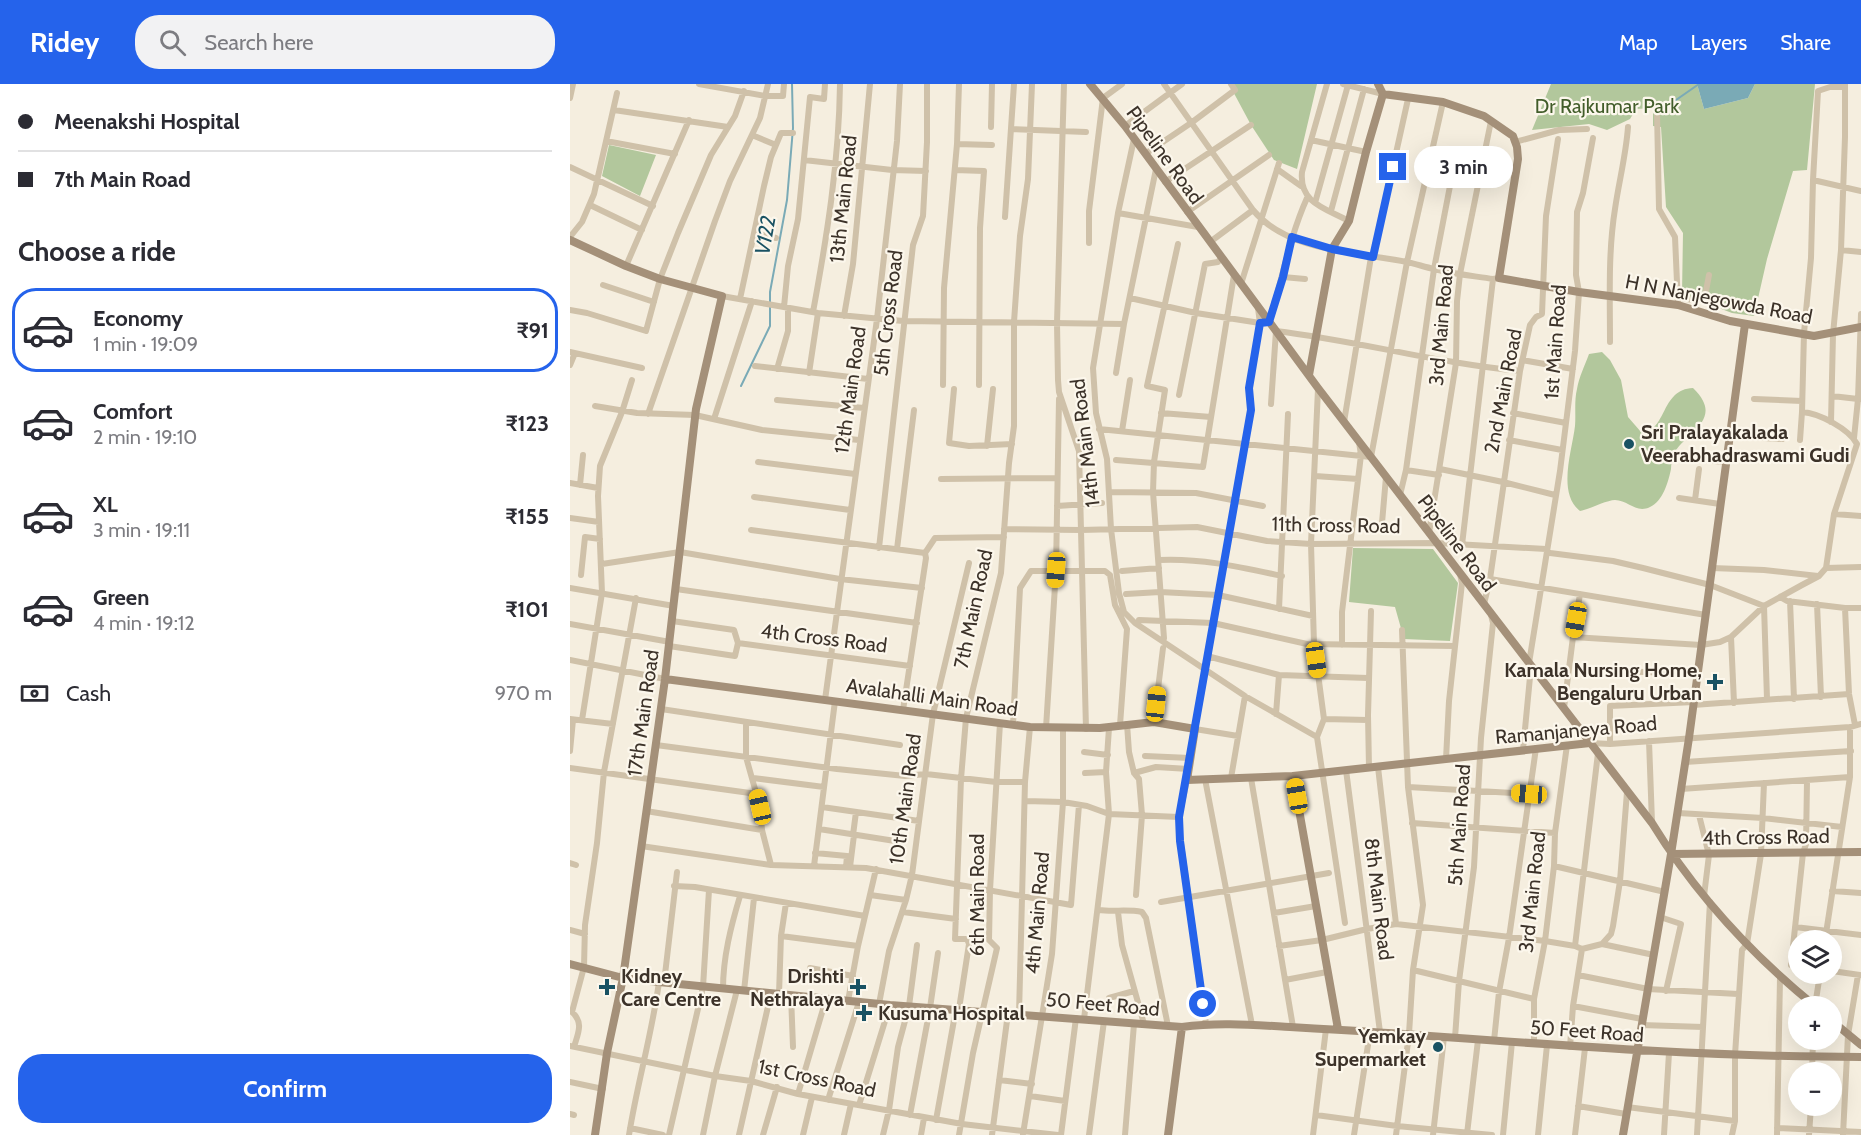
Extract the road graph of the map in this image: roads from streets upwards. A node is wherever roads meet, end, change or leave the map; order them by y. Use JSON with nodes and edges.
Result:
{"nodes":[{"id":1,"x":573,"y":84,"type":"edge"},
{"id":2,"x":699,"y":84,"type":"edge"},
{"id":3,"x":768,"y":84,"type":"edge"},
{"id":4,"x":784,"y":84,"type":"edge"},
{"id":5,"x":825,"y":84,"type":"edge"},
{"id":6,"x":840,"y":84,"type":"edge"},
{"id":7,"x":870,"y":84,"type":"edge"},
{"id":8,"x":900,"y":84,"type":"edge"},
{"id":9,"x":927,"y":84,"type":"edge"},
{"id":10,"x":959,"y":84,"type":"edge"},
{"id":11,"x":992,"y":84,"type":"edge"},
{"id":12,"x":1014,"y":84,"type":"edge"},
{"id":13,"x":1032,"y":84,"type":"edge"},
{"id":14,"x":1064,"y":84,"type":"edge"},
{"id":15,"x":1090,"y":84,"type":"edge"},
{"id":16,"x":1122,"y":84,"type":"edge"},
{"id":17,"x":1164,"y":84,"type":"edge"},
{"id":18,"x":1182,"y":84,"type":"edge"},
{"id":19,"x":1231,"y":84,"type":"edge"},
{"id":20,"x":1327,"y":84,"type":"edge"},
{"id":21,"x":1378,"y":84,"type":"edge"},
{"id":22,"x":1345,"y":85,"type":"edge"},
{"id":23,"x":1845,"y":86,"type":"edge"},
{"id":24,"x":1364,"y":89,"type":"junction"},
{"id":25,"x":744,"y":92,"type":"junction"},
{"id":26,"x":617,"y":93,"type":"dead end"},
{"id":27,"x":1170,"y":93,"type":"junction"},
{"id":28,"x":1383,"y":94,"type":"junction"},
{"id":29,"x":765,"y":96,"type":"junction"},
{"id":30,"x":570,"y":98,"type":"edge"},
{"id":31,"x":1103,"y":98,"type":"junction"},
{"id":32,"x":1404,"y":98,"type":"junction"},
{"id":33,"x":1443,"y":102,"type":"junction"},
{"id":34,"x":614,"y":110,"type":"junction"},
{"id":35,"x":1657,"y":112,"type":"dead end"},
{"id":36,"x":689,"y":120,"type":"junction"},
{"id":37,"x":1491,"y":121,"type":"junction"},
{"id":38,"x":1191,"y":123,"type":"junction"},
{"id":39,"x":1251,"y":125,"type":"dead end"},
{"id":40,"x":1125,"y":126,"type":"junction"},
{"id":41,"x":728,"y":127,"type":"junction"},
{"id":42,"x":991,"y":127,"type":"dead end"},
{"id":43,"x":1628,"y":127,"type":"dead end"},
{"id":44,"x":1011,"y":129,"type":"junction"},
{"id":45,"x":1587,"y":129,"type":"dead end"},
{"id":46,"x":1030,"y":130,"type":"junction"},
{"id":47,"x":1063,"y":132,"type":"junction"},
{"id":48,"x":1086,"y":132,"type":"dead end"},
{"id":49,"x":793,"y":133,"type":"dead end"},
{"id":50,"x":752,"y":135,"type":"junction"},
{"id":51,"x":1593,"y":138,"type":"dead end"},
{"id":52,"x":1134,"y":139,"type":"junction"},
{"id":53,"x":1558,"y":139,"type":"dead end"},
{"id":54,"x":1311,"y":140,"type":"junction"},
{"id":55,"x":606,"y":141,"type":"junction"},
{"id":56,"x":1515,"y":142,"type":"junction"},
{"id":57,"x":957,"y":144,"type":"junction"},
{"id":58,"x":1332,"y":144,"type":"junction"},
{"id":59,"x":776,"y":145,"type":"junction"},
{"id":60,"x":992,"y":145,"type":"dead end"},
{"id":61,"x":1349,"y":147,"type":"junction"},
{"id":62,"x":1212,"y":152,"type":"junction"},
{"id":63,"x":1366,"y":152,"type":"junction"},
{"id":64,"x":675,"y":154,"type":"junction"},
{"id":65,"x":1145,"y":154,"type":"junction"},
{"id":66,"x":1269,"y":155,"type":"dead end"},
{"id":67,"x":804,"y":160,"type":"junction"},
{"id":68,"x":1455,"y":160,"type":"dead end"},
{"id":69,"x":837,"y":163,"type":"junction"},
{"id":70,"x":863,"y":165,"type":"junction"},
{"id":71,"x":570,"y":166,"type":"edge"},
{"id":72,"x":1156,"y":169,"type":"junction"},
{"id":73,"x":892,"y":170,"type":"junction"},
{"id":74,"x":955,"y":170,"type":"junction"},
{"id":75,"x":926,"y":171,"type":"junction"},
{"id":76,"x":597,"y":179,"type":"junction"},
{"id":77,"x":1813,"y":180,"type":"junction"},
{"id":78,"x":1165,"y":182,"type":"junction"},
{"id":79,"x":1232,"y":183,"type":"junction"},
{"id":80,"x":1301,"y":186,"type":"junction"},
{"id":81,"x":1843,"y":186,"type":"junction"},
{"id":82,"x":1861,"y":191,"type":"edge"},
{"id":83,"x":1307,"y":198,"type":"junction"},
{"id":84,"x":1315,"y":203,"type":"junction"},
{"id":85,"x":590,"y":205,"type":"junction"},
{"id":86,"x":653,"y":206,"type":"junction"},
{"id":87,"x":1253,"y":210,"type":"junction"},
{"id":88,"x":1187,"y":212,"type":"junction"},
{"id":89,"x":1331,"y":212,"type":"junction"},
{"id":90,"x":1118,"y":213,"type":"junction"},
{"id":91,"x":1005,"y":217,"type":"dead end"},
{"id":92,"x":1148,"y":218,"type":"junction"},
{"id":93,"x":1261,"y":220,"type":"junction"},
{"id":94,"x":1349,"y":221,"type":"junction"},
{"id":95,"x":1198,"y":227,"type":"junction"},
{"id":96,"x":642,"y":230,"type":"junction"},
{"id":97,"x":755,"y":233,"type":"junction"},
{"id":98,"x":1292,"y":237,"type":"junction"},
{"id":99,"x":776,"y":238,"type":"dead end"},
{"id":100,"x":570,"y":239,"type":"edge"},
{"id":101,"x":1210,"y":242,"type":"junction"},
{"id":102,"x":1089,"y":243,"type":"dead end"},
{"id":103,"x":1178,"y":244,"type":"dead end"},
{"id":104,"x":1332,"y":249,"type":"junction"},
{"id":105,"x":1841,"y":250,"type":"junction"},
{"id":106,"x":1861,"y":252,"type":"edge"},
{"id":107,"x":1372,"y":257,"type":"junction"},
{"id":108,"x":1221,"y":258,"type":"junction"},
{"id":109,"x":1407,"y":262,"type":"junction"},
{"id":110,"x":626,"y":266,"type":"junction"},
{"id":111,"x":1434,"y":269,"type":"junction"},
{"id":112,"x":1234,"y":274,"type":"junction"},
{"id":113,"x":1460,"y":274,"type":"junction"},
{"id":114,"x":1708,"y":275,"type":"dead end"},
{"id":115,"x":1283,"y":277,"type":"junction"},
{"id":116,"x":1496,"y":278,"type":"junction"},
{"id":117,"x":660,"y":279,"type":"junction"},
{"id":118,"x":1305,"y":279,"type":"dead end"},
{"id":119,"x":1241,"y":284,"type":"junction"},
{"id":120,"x":603,"y":285,"type":"dead end"},
{"id":121,"x":1544,"y":286,"type":"junction"},
{"id":122,"x":693,"y":288,"type":"junction"},
{"id":123,"x":1579,"y":292,"type":"junction"},
{"id":124,"x":1610,"y":295,"type":"junction"},
{"id":125,"x":722,"y":296,"type":"junction"},
{"id":126,"x":1130,"y":298,"type":"junction"},
{"id":127,"x":740,"y":299,"type":"junction"},
{"id":128,"x":752,"y":301,"type":"junction"},
{"id":129,"x":654,"y":302,"type":"junction"},
{"id":130,"x":1678,"y":302,"type":"junction"},
{"id":131,"x":1164,"y":305,"type":"junction"},
{"id":132,"x":786,"y":308,"type":"junction"},
{"id":133,"x":570,"y":310,"type":"edge"},
{"id":134,"x":815,"y":313,"type":"junction"},
{"id":135,"x":1196,"y":313,"type":"junction"},
{"id":136,"x":1861,"y":314,"type":"edge"},
{"id":137,"x":844,"y":316,"type":"junction"},
{"id":138,"x":1228,"y":317,"type":"junction"},
{"id":139,"x":877,"y":319,"type":"junction"},
{"id":140,"x":903,"y":321,"type":"junction"},
{"id":141,"x":979,"y":321,"type":"junction"},
{"id":142,"x":943,"y":322,"type":"junction"},
{"id":143,"x":1014,"y":322,"type":"junction"},
{"id":144,"x":1057,"y":323,"type":"junction"},
{"id":145,"x":1264,"y":323,"type":"junction"},
{"id":146,"x":1099,"y":324,"type":"junction"},
{"id":147,"x":1124,"y":324,"type":"junction"},
{"id":148,"x":1744,"y":324,"type":"junction"},
{"id":149,"x":1860,"y":327,"type":"edge"},
{"id":150,"x":1276,"y":331,"type":"junction"},
{"id":151,"x":1804,"y":333,"type":"junction"},
{"id":152,"x":1833,"y":334,"type":"junction"},
{"id":153,"x":1317,"y":336,"type":"junction"},
{"id":154,"x":1610,"y":342,"type":"dead end"},
{"id":155,"x":1356,"y":344,"type":"junction"},
{"id":156,"x":1391,"y":352,"type":"junction"},
{"id":157,"x":572,"y":353,"type":"edge"},
{"id":158,"x":1421,"y":358,"type":"junction"},
{"id":159,"x":1522,"y":360,"type":"junction"},
{"id":160,"x":1456,"y":363,"type":"junction"},
{"id":161,"x":570,"y":365,"type":"edge"},
{"id":162,"x":755,"y":366,"type":"dead end"},
{"id":163,"x":642,"y":368,"type":"dead end"},
{"id":164,"x":1483,"y":368,"type":"junction"},
{"id":165,"x":777,"y":369,"type":"junction"},
{"id":166,"x":1573,"y":369,"type":"junction"},
{"id":167,"x":1520,"y":371,"type":"junction"},
{"id":168,"x":809,"y":373,"type":"junction"},
{"id":169,"x":1116,"y":373,"type":"dead end"},
{"id":170,"x":1309,"y":375,"type":"junction"},
{"id":171,"x":868,"y":379,"type":"junction"},
{"id":172,"x":632,"y":380,"type":"dead end"},
{"id":173,"x":1130,"y":380,"type":"dead end"},
{"id":174,"x":943,"y":385,"type":"dead end"},
{"id":175,"x":979,"y":385,"type":"dead end"},
{"id":176,"x":954,"y":388,"type":"dead end"},
{"id":177,"x":993,"y":388,"type":"dead end"},
{"id":178,"x":1318,"y":388,"type":"junction"},
{"id":179,"x":1059,"y":392,"type":"junction"},
{"id":180,"x":1179,"y":395,"type":"dead end"},
{"id":181,"x":1832,"y":396,"type":"junction"},
{"id":182,"x":1754,"y":399,"type":"dead end"},
{"id":183,"x":1860,"y":399,"type":"edge"},
{"id":184,"x":777,"y":400,"type":"dead end"},
{"id":185,"x":1802,"y":401,"type":"junction"},
{"id":186,"x":1270,"y":404,"type":"dead end"},
{"id":187,"x":595,"y":406,"type":"dead end"},
{"id":188,"x":864,"y":408,"type":"junction"},
{"id":189,"x":914,"y":410,"type":"dead end"},
{"id":190,"x":622,"y":412,"type":"junction"},
{"id":191,"x":1802,"y":412,"type":"junction"},
{"id":192,"x":1161,"y":413,"type":"junction"},
{"id":193,"x":1513,"y":413,"type":"junction"},
{"id":194,"x":648,"y":414,"type":"junction"},
{"id":195,"x":1288,"y":414,"type":"dead end"},
{"id":196,"x":695,"y":416,"type":"junction"},
{"id":197,"x":1211,"y":417,"type":"junction"},
{"id":198,"x":714,"y":419,"type":"junction"},
{"id":199,"x":1344,"y":422,"type":"junction"},
{"id":200,"x":1832,"y":422,"type":"junction"},
{"id":201,"x":1566,"y":423,"type":"junction"},
{"id":202,"x":1099,"y":429,"type":"junction"},
{"id":203,"x":1122,"y":431,"type":"junction"},
{"id":204,"x":1157,"y":435,"type":"junction"},
{"id":205,"x":1730,"y":436,"type":"junction"},
{"id":206,"x":1854,"y":438,"type":"junction"},
{"id":207,"x":1782,"y":439,"type":"dead end"},
{"id":208,"x":860,"y":440,"type":"junction"},
{"id":209,"x":1207,"y":440,"type":"junction"},
{"id":210,"x":1509,"y":440,"type":"junction"},
{"id":211,"x":1800,"y":440,"type":"dead end"},
{"id":212,"x":1359,"y":441,"type":"junction"},
{"id":213,"x":1012,"y":444,"type":"junction"},
{"id":214,"x":1244,"y":445,"type":"junction"},
{"id":215,"x":987,"y":446,"type":"junction"},
{"id":216,"x":1286,"y":448,"type":"junction"},
{"id":217,"x":1562,"y":450,"type":"junction"},
{"id":218,"x":1316,"y":451,"type":"junction"},
{"id":219,"x":584,"y":455,"type":"dead end"},
{"id":220,"x":1361,"y":455,"type":"junction"},
{"id":221,"x":1371,"y":457,"type":"junction"},
{"id":222,"x":1116,"y":459,"type":"dead end"},
{"id":223,"x":1702,"y":460,"type":"dead end"},
{"id":224,"x":758,"y":462,"type":"dead end"},
{"id":225,"x":1154,"y":462,"type":"junction"},
{"id":226,"x":1726,"y":462,"type":"junction"},
{"id":227,"x":1406,"y":470,"type":"junction"},
{"id":228,"x":1699,"y":470,"type":"dead end"},
{"id":229,"x":1439,"y":472,"type":"junction"},
{"id":230,"x":855,"y":474,"type":"junction"},
{"id":231,"x":1470,"y":475,"type":"junction"},
{"id":232,"x":1315,"y":476,"type":"junction"},
{"id":233,"x":1386,"y":477,"type":"junction"},
{"id":234,"x":1008,"y":478,"type":"junction"},
{"id":235,"x":1056,"y":478,"type":"junction"},
{"id":236,"x":941,"y":479,"type":"dead end"},
{"id":237,"x":1358,"y":479,"type":"junction"},
{"id":238,"x":1503,"y":482,"type":"junction"},
{"id":239,"x":570,"y":483,"type":"edge"},
{"id":240,"x":580,"y":485,"type":"junction"},
{"id":241,"x":598,"y":488,"type":"junction"},
{"id":242,"x":1110,"y":492,"type":"junction"},
{"id":243,"x":1153,"y":492,"type":"junction"},
{"id":244,"x":1400,"y":495,"type":"junction"},
{"id":245,"x":1555,"y":495,"type":"junction"},
{"id":246,"x":754,"y":497,"type":"dead end"},
{"id":247,"x":1679,"y":498,"type":"dead end"},
{"id":248,"x":1235,"y":500,"type":"junction"},
{"id":249,"x":1695,"y":501,"type":"junction"},
{"id":250,"x":1102,"y":503,"type":"dead end"},
{"id":251,"x":1081,"y":504,"type":"junction"},
{"id":252,"x":1720,"y":504,"type":"junction"},
{"id":253,"x":1057,"y":506,"type":"junction"},
{"id":254,"x":1263,"y":506,"type":"dead end"},
{"id":255,"x":850,"y":510,"type":"junction"},
{"id":256,"x":1834,"y":514,"type":"junction"},
{"id":257,"x":1861,"y":516,"type":"edge"},
{"id":258,"x":570,"y":518,"type":"edge"},
{"id":259,"x":599,"y":522,"type":"junction"},
{"id":260,"x":1382,"y":523,"type":"dead end"},
{"id":261,"x":1155,"y":528,"type":"junction"},
{"id":262,"x":1004,"y":529,"type":"junction"},
{"id":263,"x":1056,"y":529,"type":"junction"},
{"id":264,"x":1111,"y":529,"type":"junction"},
{"id":265,"x":751,"y":530,"type":"dead end"},
{"id":266,"x":1081,"y":530,"type":"junction"},
{"id":267,"x":1429,"y":533,"type":"junction"},
{"id":268,"x":1229,"y":534,"type":"junction"},
{"id":269,"x":1004,"y":537,"type":"junction"},
{"id":270,"x":600,"y":539,"type":"junction"},
{"id":271,"x":1283,"y":542,"type":"junction"},
{"id":272,"x":845,"y":543,"type":"junction"},
{"id":273,"x":1437,"y":543,"type":"junction"},
{"id":274,"x":1311,"y":544,"type":"junction"},
{"id":275,"x":1351,"y":544,"type":"junction"},
{"id":276,"x":1462,"y":545,"type":"junction"},
{"id":277,"x":1494,"y":546,"type":"junction"},
{"id":278,"x":879,"y":548,"type":"junction"},
{"id":279,"x":897,"y":549,"type":"junction"},
{"id":280,"x":1546,"y":549,"type":"junction"},
{"id":281,"x":680,"y":552,"type":"junction"},
{"id":282,"x":923,"y":553,"type":"junction"},
{"id":283,"x":1158,"y":560,"type":"junction"},
{"id":284,"x":969,"y":563,"type":"dead end"},
{"id":285,"x":602,"y":564,"type":"junction"},
{"id":286,"x":1223,"y":564,"type":"junction"},
{"id":287,"x":1861,"y":567,"type":"edge"},
{"id":288,"x":1159,"y":568,"type":"junction"},
{"id":289,"x":1712,"y":568,"type":"junction"},
{"id":290,"x":1826,"y":568,"type":"junction"},
{"id":291,"x":1056,"y":570,"type":"junction"},
{"id":292,"x":1082,"y":571,"type":"junction"},
{"id":293,"x":1122,"y":571,"type":"dead end"},
{"id":294,"x":1459,"y":573,"type":"junction"},
{"id":295,"x":581,"y":574,"type":"dead end"},
{"id":296,"x":1282,"y":576,"type":"junction"},
{"id":297,"x":1819,"y":576,"type":"junction"},
{"id":298,"x":840,"y":579,"type":"junction"},
{"id":299,"x":1490,"y":579,"type":"junction"},
{"id":300,"x":1710,"y":585,"type":"junction"},
{"id":301,"x":570,"y":588,"type":"edge"},
{"id":302,"x":922,"y":588,"type":"junction"},
{"id":303,"x":676,"y":589,"type":"junction"},
{"id":304,"x":1541,"y":589,"type":"junction"},
{"id":305,"x":1160,"y":592,"type":"junction"},
{"id":306,"x":602,"y":593,"type":"junction"},
{"id":307,"x":1126,"y":594,"type":"dead end"},
{"id":308,"x":1580,"y":594,"type":"junction"},
{"id":309,"x":1218,"y":595,"type":"junction"},
{"id":310,"x":1780,"y":597,"type":"junction"},
{"id":311,"x":636,"y":598,"type":"junction"},
{"id":312,"x":1790,"y":602,"type":"junction"},
{"id":313,"x":1816,"y":604,"type":"junction"},
{"id":314,"x":1484,"y":605,"type":"junction"},
{"id":315,"x":674,"y":606,"type":"junction"},
{"id":316,"x":1764,"y":606,"type":"junction"},
{"id":317,"x":1845,"y":608,"type":"junction"},
{"id":318,"x":1861,"y":608,"type":"edge"},
{"id":319,"x":1280,"y":609,"type":"junction"},
{"id":320,"x":1371,"y":611,"type":"dead end"},
{"id":321,"x":836,"y":613,"type":"junction"},
{"id":322,"x":1491,"y":615,"type":"junction"},
{"id":323,"x":1706,"y":615,"type":"junction"},
{"id":324,"x":1313,"y":616,"type":"junction"},
{"id":325,"x":1139,"y":620,"type":"dead end"},
{"id":326,"x":1164,"y":620,"type":"junction"},
{"id":327,"x":672,"y":621,"type":"junction"},
{"id":328,"x":917,"y":623,"type":"junction"},
{"id":329,"x":1213,"y":623,"type":"junction"},
{"id":330,"x":570,"y":624,"type":"edge"},
{"id":331,"x":598,"y":629,"type":"junction"},
{"id":332,"x":1402,"y":630,"type":"dead end"},
{"id":333,"x":630,"y":635,"type":"junction"},
{"id":334,"x":1573,"y":637,"type":"junction"},
{"id":335,"x":1731,"y":637,"type":"junction"},
{"id":336,"x":1164,"y":638,"type":"dead end"},
{"id":337,"x":738,"y":643,"type":"junction"},
{"id":338,"x":669,"y":644,"type":"junction"},
{"id":339,"x":1314,"y":644,"type":"junction"},
{"id":340,"x":1342,"y":645,"type":"junction"},
{"id":341,"x":1370,"y":645,"type":"junction"},
{"id":342,"x":1403,"y":645,"type":"junction"},
{"id":343,"x":1701,"y":645,"type":"junction"},
{"id":344,"x":1455,"y":646,"type":"junction"},
{"id":345,"x":1163,"y":648,"type":"dead end"},
{"id":346,"x":831,"y":655,"type":"junction"},
{"id":347,"x":1207,"y":657,"type":"junction"},
{"id":348,"x":570,"y":660,"type":"edge"},
{"id":349,"x":1529,"y":663,"type":"junction"},
{"id":350,"x":592,"y":664,"type":"junction"},
{"id":351,"x":910,"y":666,"type":"junction"},
{"id":352,"x":1204,"y":669,"type":"junction"},
{"id":353,"x":623,"y":670,"type":"junction"},
{"id":354,"x":1590,"y":670,"type":"dead end"},
{"id":355,"x":1698,"y":674,"type":"junction"},
{"id":356,"x":1279,"y":675,"type":"junction"},
{"id":357,"x":1318,"y":677,"type":"junction"},
{"id":358,"x":666,"y":678,"type":"junction"},
{"id":359,"x":1368,"y":678,"type":"junction"},
{"id":360,"x":1849,"y":694,"type":"junction"},
{"id":361,"x":1245,"y":696,"type":"junction"},
{"id":362,"x":1821,"y":697,"type":"junction"},
{"id":363,"x":1767,"y":699,"type":"junction"},
{"id":364,"x":1794,"y":699,"type":"junction"},
{"id":365,"x":825,"y":700,"type":"junction"},
{"id":366,"x":835,"y":701,"type":"junction"},
{"id":367,"x":1734,"y":703,"type":"junction"},
{"id":368,"x":1694,"y":704,"type":"junction"},
{"id":369,"x":1564,"y":708,"type":"junction"},
{"id":370,"x":661,"y":709,"type":"junction"},
{"id":371,"x":903,"y":710,"type":"junction"},
{"id":372,"x":933,"y":714,"type":"junction"},
{"id":373,"x":1276,"y":714,"type":"junction"},
{"id":374,"x":966,"y":718,"type":"junction"},
{"id":375,"x":572,"y":719,"type":"edge"},
{"id":376,"x":1324,"y":719,"type":"junction"},
{"id":377,"x":582,"y":720,"type":"junction"},
{"id":378,"x":1368,"y":720,"type":"junction"},
{"id":379,"x":746,"y":722,"type":"junction"},
{"id":380,"x":1154,"y":722,"type":"junction"},
{"id":381,"x":1000,"y":723,"type":"junction"},
{"id":382,"x":613,"y":724,"type":"junction"},
{"id":383,"x":1013,"y":725,"type":"junction"},
{"id":384,"x":1124,"y":725,"type":"junction"},
{"id":385,"x":1855,"y":725,"type":"edge"},
{"id":386,"x":1030,"y":727,"type":"junction"},
{"id":387,"x":1046,"y":728,"type":"junction"},
{"id":388,"x":1064,"y":728,"type":"junction"},
{"id":389,"x":1109,"y":728,"type":"junction"},
{"id":390,"x":1086,"y":729,"type":"junction"},
{"id":391,"x":1195,"y":729,"type":"junction"},
{"id":392,"x":831,"y":735,"type":"junction"},
{"id":393,"x":1238,"y":736,"type":"junction"},
{"id":394,"x":1317,"y":737,"type":"junction"},
{"id":395,"x":1689,"y":738,"type":"junction"},
{"id":396,"x":1649,"y":741,"type":"junction"},
{"id":397,"x":1590,"y":743,"type":"junction"},
{"id":398,"x":1610,"y":744,"type":"junction"},
{"id":399,"x":656,"y":745,"type":"junction"},
{"id":400,"x":900,"y":745,"type":"dead end"},
{"id":401,"x":1568,"y":745,"type":"junction"},
{"id":402,"x":1536,"y":748,"type":"junction"},
{"id":403,"x":1523,"y":750,"type":"junction"},
{"id":404,"x":570,"y":751,"type":"edge"},
{"id":405,"x":1851,"y":751,"type":"junction"},
{"id":406,"x":1084,"y":752,"type":"dead end"},
{"id":407,"x":1598,"y":753,"type":"junction"},
{"id":408,"x":1108,"y":755,"type":"junction"},
{"id":409,"x":1480,"y":755,"type":"junction"},
{"id":410,"x":1145,"y":756,"type":"dead end"},
{"id":411,"x":746,"y":757,"type":"junction"},
{"id":412,"x":1190,"y":758,"type":"junction"},
{"id":413,"x":1446,"y":759,"type":"junction"},
{"id":414,"x":1685,"y":762,"type":"junction"},
{"id":415,"x":1406,"y":763,"type":"junction"},
{"id":416,"x":1373,"y":767,"type":"junction"},
{"id":417,"x":570,"y":768,"type":"edge"},
{"id":418,"x":827,"y":768,"type":"junction"},
{"id":419,"x":1189,"y":769,"type":"junction"},
{"id":420,"x":1346,"y":770,"type":"junction"},
{"id":421,"x":604,"y":772,"type":"junction"},
{"id":422,"x":1106,"y":772,"type":"junction"},
{"id":423,"x":1084,"y":773,"type":"dead end"},
{"id":424,"x":1134,"y":773,"type":"junction"},
{"id":425,"x":1323,"y":773,"type":"junction"},
{"id":426,"x":926,"y":774,"type":"junction"},
{"id":427,"x":1293,"y":776,"type":"junction"},
{"id":428,"x":1850,"y":777,"type":"junction"},
{"id":429,"x":651,"y":778,"type":"junction"},
{"id":430,"x":753,"y":778,"type":"junction"},
{"id":431,"x":1231,"y":778,"type":"junction"},
{"id":432,"x":1251,"y":778,"type":"junction"},
{"id":433,"x":961,"y":779,"type":"junction"},
{"id":434,"x":1205,"y":779,"type":"junction"},
{"id":435,"x":1187,"y":780,"type":"junction"},
{"id":436,"x":1807,"y":781,"type":"junction"},
{"id":437,"x":996,"y":782,"type":"junction"},
{"id":438,"x":1025,"y":782,"type":"junction"},
{"id":439,"x":1764,"y":783,"type":"junction"},
{"id":440,"x":824,"y":787,"type":"junction"},
{"id":441,"x":1408,"y":787,"type":"junction"},
{"id":442,"x":1681,"y":789,"type":"junction"},
{"id":443,"x":1478,"y":790,"type":"junction"},
{"id":444,"x":1628,"y":791,"type":"junction"},
{"id":445,"x":757,"y":794,"type":"junction"},
{"id":446,"x":1529,"y":794,"type":"junction"},
{"id":447,"x":1025,"y":801,"type":"junction"},
{"id":448,"x":1063,"y":802,"type":"junction"},
{"id":449,"x":1079,"y":805,"type":"junction"},
{"id":450,"x":822,"y":807,"type":"junction"},
{"id":451,"x":646,"y":811,"type":"junction"},
{"id":452,"x":856,"y":812,"type":"junction"},
{"id":453,"x":1678,"y":813,"type":"junction"},
{"id":454,"x":1109,"y":814,"type":"junction"},
{"id":455,"x":1142,"y":815,"type":"junction"},
{"id":456,"x":1699,"y":815,"type":"junction"},
{"id":457,"x":1179,"y":817,"type":"junction"},
{"id":458,"x":1763,"y":818,"type":"junction"},
{"id":459,"x":919,"y":821,"type":"junction"},
{"id":460,"x":1805,"y":822,"type":"junction"},
{"id":461,"x":1412,"y":823,"type":"junction"},
{"id":462,"x":1652,"y":823,"type":"junction"},
{"id":463,"x":1842,"y":826,"type":"junction"},
{"id":464,"x":1476,"y":828,"type":"junction"},
{"id":465,"x":819,"y":829,"type":"junction"},
{"id":466,"x":762,"y":830,"type":"junction"},
{"id":467,"x":1524,"y":830,"type":"junction"},
{"id":468,"x":1555,"y":833,"type":"junction"},
{"id":469,"x":854,"y":835,"type":"junction"},
{"id":470,"x":895,"y":841,"type":"dead end"},
{"id":471,"x":641,"y":846,"type":"junction"},
{"id":472,"x":1861,"y":852,"type":"edge"},
{"id":473,"x":815,"y":853,"type":"junction"},
{"id":474,"x":1803,"y":853,"type":"junction"},
{"id":475,"x":1838,"y":853,"type":"junction"},
{"id":476,"x":1671,"y":854,"type":"junction"},
{"id":477,"x":1761,"y":854,"type":"junction"},
{"id":478,"x":1709,"y":855,"type":"junction"},
{"id":479,"x":771,"y":865,"type":"junction"},
{"id":480,"x":814,"y":866,"type":"junction"},
{"id":481,"x":1554,"y":866,"type":"junction"},
{"id":482,"x":848,"y":867,"type":"junction"},
{"id":483,"x":876,"y":869,"type":"junction"},
{"id":484,"x":677,"y":872,"type":"dead end"},
{"id":485,"x":1584,"y":872,"type":"junction"},
{"id":486,"x":1329,"y":873,"type":"dead end"},
{"id":487,"x":912,"y":875,"type":"junction"},
{"id":488,"x":1311,"y":875,"type":"junction"},
{"id":489,"x":1620,"y":881,"type":"junction"},
{"id":490,"x":956,"y":883,"type":"junction"},
{"id":491,"x":1269,"y":884,"type":"junction"},
{"id":492,"x":674,"y":886,"type":"junction"},
{"id":493,"x":709,"y":890,"type":"junction"},
{"id":494,"x":990,"y":890,"type":"junction"},
{"id":495,"x":1832,"y":891,"type":"junction"},
{"id":496,"x":1226,"y":892,"type":"junction"},
{"id":497,"x":1665,"y":892,"type":"junction"},
{"id":498,"x":1861,"y":893,"type":"edge"},
{"id":499,"x":870,"y":895,"type":"junction"},
{"id":500,"x":1136,"y":895,"type":"dead end"},
{"id":501,"x":740,"y":896,"type":"junction"},
{"id":502,"x":1188,"y":896,"type":"junction"},
{"id":503,"x":1021,"y":897,"type":"junction"},
{"id":504,"x":754,"y":898,"type":"junction"},
{"id":505,"x":1707,"y":898,"type":"junction"},
{"id":506,"x":906,"y":900,"type":"junction"},
{"id":507,"x":1161,"y":902,"type":"dead end"},
{"id":508,"x":786,"y":903,"type":"junction"},
{"id":509,"x":1056,"y":903,"type":"junction"},
{"id":510,"x":1316,"y":906,"type":"junction"},
{"id":511,"x":1099,"y":910,"type":"junction"},
{"id":512,"x":903,"y":912,"type":"junction"},
{"id":513,"x":1122,"y":912,"type":"junction"},
{"id":514,"x":1274,"y":914,"type":"junction"},
{"id":515,"x":865,"y":915,"type":"junction"},
{"id":516,"x":1660,"y":917,"type":"junction"},
{"id":517,"x":956,"y":919,"type":"junction"},
{"id":518,"x":1345,"y":923,"type":"dead end"},
{"id":519,"x":1396,"y":924,"type":"junction"},
{"id":520,"x":1420,"y":926,"type":"junction"},
{"id":521,"x":1795,"y":927,"type":"junction"},
{"id":522,"x":1367,"y":929,"type":"junction"},
{"id":523,"x":570,"y":930,"type":"edge"},
{"id":524,"x":1795,"y":930,"type":"edge"},
{"id":525,"x":1818,"y":930,"type":"edge"},
{"id":526,"x":1826,"y":930,"type":"edge"},
{"id":527,"x":1466,"y":932,"type":"junction"},
{"id":528,"x":1842,"y":932,"type":"edge"},
{"id":529,"x":585,"y":934,"type":"junction"},
{"id":530,"x":1861,"y":934,"type":"edge"},
{"id":531,"x":781,"y":936,"type":"junction"},
{"id":532,"x":1509,"y":938,"type":"junction"},
{"id":533,"x":1322,"y":940,"type":"junction"},
{"id":534,"x":1545,"y":941,"type":"junction"},
{"id":535,"x":1602,"y":944,"type":"junction"},
{"id":536,"x":1747,"y":944,"type":"junction"},
{"id":537,"x":917,"y":945,"type":"dead end"},
{"id":538,"x":858,"y":946,"type":"junction"},
{"id":539,"x":1279,"y":946,"type":"junction"},
{"id":540,"x":1579,"y":947,"type":"junction"},
{"id":541,"x":938,"y":953,"type":"dead end"},
{"id":542,"x":1654,"y":955,"type":"junction"},
{"id":543,"x":570,"y":964,"type":"edge"},
{"id":544,"x":584,"y":967,"type":"junction"},
{"id":545,"x":810,"y":968,"type":"dead end"},
{"id":546,"x":1413,"y":970,"type":"junction"},
{"id":547,"x":1328,"y":972,"type":"junction"},
{"id":548,"x":1842,"y":972,"type":"edge"},
{"id":549,"x":1578,"y":975,"type":"junction"},
{"id":550,"x":1859,"y":975,"type":"edge"},
{"id":551,"x":853,"y":976,"type":"junction"},
{"id":552,"x":623,"y":978,"type":"junction"},
{"id":553,"x":1780,"y":978,"type":"junction"},
{"id":554,"x":1285,"y":980,"type":"junction"},
{"id":555,"x":1459,"y":981,"type":"junction"},
{"id":556,"x":661,"y":982,"type":"junction"},
{"id":557,"x":704,"y":987,"type":"junction"},
{"id":558,"x":723,"y":988,"type":"junction"},
{"id":559,"x":1648,"y":989,"type":"junction"},
{"id":560,"x":741,"y":990,"type":"junction"},
{"id":561,"x":1134,"y":991,"type":"junction"},
{"id":562,"x":1666,"y":991,"type":"junction"},
{"id":563,"x":1499,"y":992,"type":"junction"},
{"id":564,"x":1705,"y":993,"type":"junction"},
{"id":565,"x":775,"y":994,"type":"junction"},
{"id":566,"x":1738,"y":994,"type":"junction"},
{"id":567,"x":791,"y":995,"type":"junction"},
{"id":568,"x":1802,"y":996,"type":"edge"},
{"id":569,"x":1109,"y":998,"type":"dead end"},
{"id":570,"x":826,"y":999,"type":"junction"},
{"id":571,"x":1534,"y":999,"type":"junction"},
{"id":572,"x":848,"y":1001,"type":"junction"},
{"id":573,"x":859,"y":1002,"type":"junction"},
{"id":574,"x":879,"y":1004,"type":"junction"},
{"id":575,"x":890,"y":1005,"type":"junction"},
{"id":576,"x":909,"y":1006,"type":"junction"},
{"id":577,"x":1572,"y":1006,"type":"junction"},
{"id":578,"x":930,"y":1008,"type":"junction"},
{"id":579,"x":958,"y":1009,"type":"junction"},
{"id":580,"x":983,"y":1011,"type":"junction"},
{"id":581,"x":1008,"y":1013,"type":"junction"},
{"id":582,"x":1018,"y":1014,"type":"junction"},
{"id":583,"x":1043,"y":1016,"type":"junction"},
{"id":584,"x":1080,"y":1019,"type":"junction"},
{"id":585,"x":1104,"y":1021,"type":"junction"},
{"id":586,"x":1642,"y":1022,"type":"junction"},
{"id":587,"x":1139,"y":1024,"type":"junction"},
{"id":588,"x":1206,"y":1024,"type":"junction"},
{"id":589,"x":1252,"y":1025,"type":"junction"},
{"id":590,"x":1168,"y":1026,"type":"junction"},
{"id":591,"x":1182,"y":1027,"type":"junction"},
{"id":592,"x":1293,"y":1027,"type":"junction"},
{"id":593,"x":1703,"y":1027,"type":"junction"},
{"id":594,"x":1326,"y":1029,"type":"junction"},
{"id":595,"x":1338,"y":1029,"type":"junction"},
{"id":596,"x":1842,"y":1030,"type":"edge"},
{"id":597,"x":1370,"y":1032,"type":"junction"},
{"id":598,"x":1380,"y":1032,"type":"junction"},
{"id":599,"x":1409,"y":1034,"type":"junction"},
{"id":600,"x":1848,"y":1035,"type":"junction"},
{"id":601,"x":1444,"y":1037,"type":"junction"},
{"id":602,"x":1455,"y":1038,"type":"junction"},
{"id":603,"x":1478,"y":1040,"type":"junction"},
{"id":604,"x":1494,"y":1041,"type":"junction"},
{"id":605,"x":1512,"y":1042,"type":"junction"},
{"id":606,"x":1534,"y":1044,"type":"junction"},
{"id":607,"x":1547,"y":1045,"type":"junction"},
{"id":608,"x":1861,"y":1045,"type":"edge"},
{"id":609,"x":572,"y":1046,"type":"edge"},
{"id":610,"x":793,"y":1047,"type":"dead end"},
{"id":611,"x":1570,"y":1047,"type":"junction"},
{"id":612,"x":1585,"y":1048,"type":"junction"},
{"id":613,"x":1812,"y":1050,"type":"edge"},
{"id":614,"x":1637,"y":1052,"type":"junction"},
{"id":615,"x":607,"y":1053,"type":"junction"},
{"id":616,"x":1669,"y":1053,"type":"junction"},
{"id":617,"x":1702,"y":1054,"type":"junction"},
{"id":618,"x":1735,"y":1055,"type":"junction"},
{"id":619,"x":1779,"y":1057,"type":"junction"},
{"id":620,"x":1812,"y":1057,"type":"junction"},
{"id":621,"x":1848,"y":1057,"type":"junction"},
{"id":622,"x":1861,"y":1057,"type":"edge"},
{"id":623,"x":642,"y":1062,"type":"junction"},
{"id":624,"x":1812,"y":1062,"type":"edge"},
{"id":625,"x":684,"y":1069,"type":"junction"},
{"id":626,"x":715,"y":1076,"type":"junction"},
{"id":627,"x":999,"y":1080,"type":"junction"},
{"id":628,"x":751,"y":1081,"type":"junction"},
{"id":629,"x":570,"y":1082,"type":"edge"},
{"id":630,"x":1032,"y":1084,"type":"junction"},
{"id":631,"x":777,"y":1087,"type":"junction"},
{"id":632,"x":603,"y":1089,"type":"junction"},
{"id":633,"x":798,"y":1094,"type":"junction"},
{"id":634,"x":1030,"y":1096,"type":"junction"},
{"id":635,"x":812,"y":1097,"type":"junction"},
{"id":636,"x":828,"y":1100,"type":"junction"},
{"id":637,"x":1065,"y":1101,"type":"junction"},
{"id":638,"x":851,"y":1104,"type":"junction"},
{"id":639,"x":859,"y":1105,"type":"junction"},
{"id":640,"x":1578,"y":1106,"type":"junction"},
{"id":641,"x":889,"y":1110,"type":"junction"},
{"id":642,"x":1627,"y":1110,"type":"junction"},
{"id":643,"x":1666,"y":1112,"type":"junction"},
{"id":644,"x":910,"y":1115,"type":"junction"},
{"id":645,"x":1316,"y":1115,"type":"junction"},
{"id":646,"x":1699,"y":1116,"type":"junction"},
{"id":647,"x":1810,"y":1116,"type":"edge"},
{"id":648,"x":924,"y":1118,"type":"junction"},
{"id":649,"x":936,"y":1120,"type":"junction"},
{"id":650,"x":1356,"y":1120,"type":"junction"},
{"id":651,"x":1734,"y":1121,"type":"junction"},
{"id":652,"x":962,"y":1124,"type":"junction"},
{"id":653,"x":1397,"y":1126,"type":"junction"},
{"id":654,"x":630,"y":1131,"type":"edge"},
{"id":655,"x":993,"y":1131,"type":"edge"},
{"id":656,"x":1434,"y":1132,"type":"edge"},
{"id":657,"x":1777,"y":1132,"type":"edge"},
{"id":658,"x":1810,"y":1132,"type":"edge"},
{"id":659,"x":1861,"y":1132,"type":"edge"},
{"id":660,"x":1023,"y":1133,"type":"edge"},
{"id":661,"x":1843,"y":1133,"type":"edge"},
{"id":662,"x":1467,"y":1134,"type":"edge"},
{"id":663,"x":595,"y":1135,"type":"edge"},
{"id":664,"x":663,"y":1135,"type":"edge"},
{"id":665,"x":669,"y":1135,"type":"edge"},
{"id":666,"x":703,"y":1135,"type":"edge"},
{"id":667,"x":739,"y":1135,"type":"edge"},
{"id":668,"x":763,"y":1135,"type":"edge"},
{"id":669,"x":802,"y":1135,"type":"edge"},
{"id":670,"x":844,"y":1135,"type":"edge"},
{"id":671,"x":883,"y":1135,"type":"edge"},
{"id":672,"x":921,"y":1135,"type":"edge"},
{"id":673,"x":959,"y":1135,"type":"edge"},
{"id":674,"x":1053,"y":1135,"type":"edge"},
{"id":675,"x":1059,"y":1135,"type":"edge"},
{"id":676,"x":1089,"y":1135,"type":"edge"},
{"id":677,"x":1125,"y":1135,"type":"edge"},
{"id":678,"x":1168,"y":1135,"type":"edge"},
{"id":679,"x":1314,"y":1135,"type":"edge"},
{"id":680,"x":1354,"y":1135,"type":"edge"},
{"id":681,"x":1396,"y":1135,"type":"edge"},
{"id":682,"x":1492,"y":1135,"type":"edge"},
{"id":683,"x":1503,"y":1135,"type":"edge"},
{"id":684,"x":1538,"y":1135,"type":"edge"},
{"id":685,"x":1575,"y":1135,"type":"edge"},
{"id":686,"x":1623,"y":1135,"type":"edge"},
{"id":687,"x":1664,"y":1135,"type":"edge"},
{"id":688,"x":1697,"y":1135,"type":"edge"},
{"id":689,"x":1732,"y":1135,"type":"edge"}],
"edges":[{"from":1,"to":30,"type":"street"},
{"from":2,"to":25,"type":"street"},
{"from":3,"to":29,"type":"street"},
{"from":4,"to":29,"type":"street"},
{"from":5,"to":67,"type":"street"},
{"from":6,"to":69,"type":"street"},
{"from":7,"to":70,"type":"street","name":"13th Main Road"},
{"from":8,"to":73,"type":"street","name":"12th Main Road"},
{"from":9,"to":75,"type":"street","name":"5th Cross Road"},
{"from":10,"to":57,"type":"street"},
{"from":11,"to":42,"type":"street"},
{"from":12,"to":44,"type":"street"},
{"from":13,"to":46,"type":"street","name":"7th Main Road"},
{"from":14,"to":47,"type":"street"},
{"from":15,"to":31,"type":"street","name":"Pipeline Road"},
{"from":16,"to":31,"type":"street"},
{"from":17,"to":27,"type":"street"},
{"from":18,"to":27,"type":"street"},
{"from":19,"to":38,"type":"street"},
{"from":20,"to":54,"type":"street"},
{"from":21,"to":28,"type":"street"},
{"from":22,"to":24,"type":"street"},
{"from":22,"to":58,"type":"street"},
{"from":23,"to":77,"type":"street"},
{"from":23,"to":81,"type":"street"},
{"from":24,"to":28,"type":"street"},
{"from":24,"to":61,"type":"street"},
{"from":25,"to":29,"type":"street"},
{"from":25,"to":41,"type":"street"},
{"from":26,"to":34,"type":"street"},
{"from":27,"to":38,"type":"street"},
{"from":27,"to":40,"type":"street"},
{"from":28,"to":32,"type":"street"},
{"from":28,"to":63,"type":"street"},
{"from":29,"to":50,"type":"street"},
{"from":31,"to":40,"type":"street","name":"Pipeline Road"},
{"from":31,"to":102,"type":"street"},
{"from":32,"to":33,"type":"street"},
{"from":32,"to":107,"type":"street"},
{"from":33,"to":37,"type":"street"},
{"from":33,"to":109,"type":"street"},
{"from":34,"to":36,"type":"street"},
{"from":34,"to":55,"type":"street"},
{"from":35,"to":130,"type":"street"},
{"from":36,"to":41,"type":"street"},
{"from":36,"to":64,"type":"street"},
{"from":37,"to":56,"type":"street"},
{"from":37,"to":113,"type":"street","name":"3rd Main Road"},
{"from":38,"to":62,"type":"street"},
{"from":38,"to":65,"type":"street"},
{"from":39,"to":62,"type":"street"},
{"from":40,"to":52,"type":"street","name":"Pipeline Road"},
{"from":41,"to":117,"type":"street"},
{"from":43,"to":124,"type":"street"},
{"from":44,"to":46,"type":"street"},
{"from":44,"to":91,"type":"street"},
{"from":45,"to":56,"type":"street"},
{"from":46,"to":47,"type":"street"},
{"from":46,"to":143,"type":"street","name":"7th Main Road"},
{"from":47,"to":48,"type":"street"},
{"from":47,"to":144,"type":"street"},
{"from":49,"to":59,"type":"street"},
{"from":50,"to":59,"type":"street"},
{"from":50,"to":122,"type":"street"},
{"from":51,"to":123,"type":"street","name":"1st Main Road"},
{"from":52,"to":65,"type":"street","name":"Pipeline Road"},
{"from":52,"to":90,"type":"street","name":"14th Main Road"},
{"from":53,"to":121,"type":"street","name":"2nd Main Road"},
{"from":54,"to":58,"type":"street"},
{"from":54,"to":80,"type":"street"},
{"from":55,"to":64,"type":"street"},
{"from":55,"to":76,"type":"street"},
{"from":56,"to":116,"type":"street"},
{"from":57,"to":60,"type":"street"},
{"from":57,"to":74,"type":"street"},
{"from":58,"to":61,"type":"street"},
{"from":58,"to":84,"type":"street"},
{"from":59,"to":97,"type":"street"},
{"from":61,"to":63,"type":"street"},
{"from":61,"to":89,"type":"street"},
{"from":62,"to":78,"type":"street"},
{"from":62,"to":79,"type":"street"},
{"from":63,"to":94,"type":"street"},
{"from":64,"to":86,"type":"street"},
{"from":65,"to":72,"type":"street","name":"Pipeline Road"},
{"from":66,"to":79,"type":"street"},
{"from":67,"to":69,"type":"street"},
{"from":67,"to":132,"type":"street"},
{"from":68,"to":111,"type":"street"},
{"from":69,"to":70,"type":"street"},
{"from":69,"to":134,"type":"street"},
{"from":70,"to":73,"type":"street"},
{"from":70,"to":137,"type":"street","name":"13th Main Road"},
{"from":71,"to":76,"type":"street"},
{"from":72,"to":78,"type":"street","name":"Pipeline Road"},
{"from":72,"to":92,"type":"street"},
{"from":73,"to":75,"type":"street"},
{"from":73,"to":139,"type":"street","name":"12th Main Road"},
{"from":74,"to":141,"type":"street"},
{"from":74,"to":142,"type":"street"},
{"from":75,"to":140,"type":"street","name":"5th Cross Road"},
{"from":76,"to":85,"type":"street"},
{"from":76,"to":86,"type":"street"},
{"from":77,"to":81,"type":"street"},
{"from":77,"to":151,"type":"street"},
{"from":78,"to":88,"type":"street","name":"Pipeline Road"},
{"from":79,"to":87,"type":"street"},
{"from":79,"to":88,"type":"street"},
{"from":80,"to":83,"type":"street"},
{"from":80,"to":93,"type":"street"},
{"from":81,"to":82,"type":"street"},
{"from":81,"to":105,"type":"street"},
{"from":83,"to":84,"type":"street"},
{"from":83,"to":98,"type":"street"},
{"from":84,"to":89,"type":"street"},
{"from":85,"to":96,"type":"street"},
{"from":85,"to":100,"type":"street"},
{"from":86,"to":96,"type":"street"},
{"from":87,"to":93,"type":"street"},
{"from":87,"to":101,"type":"street"},
{"from":88,"to":95,"type":"street","name":"Pipeline Road"},
{"from":89,"to":94,"type":"street"},
{"from":90,"to":92,"type":"street"},
{"from":90,"to":146,"type":"street","name":"14th Main Road"},
{"from":92,"to":95,"type":"street"},
{"from":92,"to":126,"type":"street"},
{"from":93,"to":98,"type":"street"},
{"from":93,"to":119,"type":"street"},
{"from":94,"to":104,"type":"street"},
{"from":95,"to":101,"type":"street","name":"Pipeline Road"},
{"from":96,"to":110,"type":"street"},
{"from":97,"to":99,"type":"street"},
{"from":97,"to":127,"type":"street"},
{"from":98,"to":104,"type":"street"},
{"from":98,"to":115,"type":"street"},
{"from":100,"to":110,"type":"street"},
{"from":101,"to":108,"type":"street","name":"Pipeline Road"},
{"from":103,"to":131,"type":"street"},
{"from":104,"to":107,"type":"street"},
{"from":104,"to":153,"type":"street"},
{"from":105,"to":106,"type":"street"},
{"from":105,"to":152,"type":"street"},
{"from":107,"to":109,"type":"street"},
{"from":107,"to":155,"type":"street"},
{"from":108,"to":112,"type":"street","name":"Pipeline Road"},
{"from":108,"to":135,"type":"street"},
{"from":109,"to":111,"type":"street"},
{"from":109,"to":156,"type":"street"},
{"from":110,"to":117,"type":"street"},
{"from":111,"to":113,"type":"street"},
{"from":111,"to":158,"type":"street"},
{"from":112,"to":119,"type":"street","name":"Pipeline Road"},
{"from":112,"to":138,"type":"street"},
{"from":113,"to":116,"type":"street"},
{"from":113,"to":160,"type":"street","name":"3rd Main Road"},
{"from":114,"to":130,"type":"street"},
{"from":115,"to":118,"type":"street"},
{"from":115,"to":145,"type":"street"},
{"from":116,"to":121,"type":"street","name":"H N Nanjegowda Road"},
{"from":116,"to":164,"type":"street"},
{"from":117,"to":122,"type":"street"},
{"from":117,"to":129,"type":"street"},
{"from":119,"to":145,"type":"street","name":"Pipeline Road"},
{"from":120,"to":129,"type":"street"},
{"from":121,"to":123,"type":"street","name":"H N Nanjegowda Road"},
{"from":121,"to":159,"type":"street","name":"2nd Main Road"},
{"from":122,"to":125,"type":"street"},
{"from":122,"to":194,"type":"street"},
{"from":123,"to":124,"type":"street","name":"H N Nanjegowda Road"},
{"from":123,"to":166,"type":"street","name":"1st Main Road"},
{"from":124,"to":130,"type":"street","name":"H N Nanjegowda Road"},
{"from":124,"to":154,"type":"street"},
{"from":125,"to":127,"type":"street"},
{"from":125,"to":196,"type":"street","name":"17th Main Road"},
{"from":126,"to":131,"type":"street"},
{"from":126,"to":147,"type":"street"},
{"from":127,"to":128,"type":"street"},
{"from":128,"to":132,"type":"street"},
{"from":128,"to":198,"type":"street"},
{"from":129,"to":133,"type":"street"},
{"from":130,"to":148,"type":"street","name":"H N Nanjegowda Road"},
{"from":131,"to":135,"type":"street"},
{"from":131,"to":192,"type":"street"},
{"from":132,"to":134,"type":"street"},
{"from":132,"to":165,"type":"street"},
{"from":134,"to":137,"type":"street"},
{"from":134,"to":168,"type":"street"},
{"from":135,"to":138,"type":"street"},
{"from":135,"to":180,"type":"street"},
{"from":136,"to":149,"type":"street"},
{"from":137,"to":139,"type":"street"},
{"from":138,"to":145,"type":"street"},
{"from":138,"to":197,"type":"street"},
{"from":139,"to":140,"type":"street"},
{"from":139,"to":171,"type":"street","name":"12th Main Road"},
{"from":140,"to":142,"type":"street"},
{"from":140,"to":278,"type":"street","name":"5th Cross Road"},
{"from":141,"to":142,"type":"street"},
{"from":141,"to":143,"type":"street"},
{"from":141,"to":175,"type":"street"},
{"from":142,"to":174,"type":"street"},
{"from":143,"to":144,"type":"street"},
{"from":143,"to":213,"type":"street","name":"7th Main Road"},
{"from":144,"to":146,"type":"street"},
{"from":144,"to":179,"type":"street"},
{"from":145,"to":150,"type":"street","name":"Pipeline Road"},
{"from":145,"to":214,"type":"street"},
{"from":146,"to":147,"type":"street"},
{"from":146,"to":202,"type":"street","name":"14th Main Road"},
{"from":147,"to":169,"type":"street"},
{"from":148,"to":151,"type":"street","name":"H N Nanjegowda Road"},
{"from":148,"to":205,"type":"street"},
{"from":149,"to":152,"type":"street","name":"H N Nanjegowda Road"},
{"from":149,"to":183,"type":"street"},
{"from":150,"to":153,"type":"street"},
{"from":150,"to":170,"type":"street","name":"Pipeline Road"},
{"from":150,"to":186,"type":"street"},
{"from":151,"to":152,"type":"street","name":"H N Nanjegowda Road"},
{"from":151,"to":185,"type":"street"},
{"from":152,"to":181,"type":"street"},
{"from":153,"to":155,"type":"street"},
{"from":153,"to":170,"type":"street"},
{"from":155,"to":156,"type":"street"},
{"from":155,"to":199,"type":"street"},
{"from":156,"to":158,"type":"street"},
{"from":156,"to":221,"type":"street"},
{"from":157,"to":161,"type":"street"},
{"from":157,"to":163,"type":"street"},
{"from":158,"to":160,"type":"street"},
{"from":158,"to":227,"type":"street"},
{"from":159,"to":166,"type":"street"},
{"from":159,"to":167,"type":"street","name":"2nd Main Road"},
{"from":160,"to":164,"type":"street"},
{"from":160,"to":229,"type":"street","name":"3rd Main Road"},
{"from":162,"to":165,"type":"street"},
{"from":164,"to":167,"type":"street"},
{"from":164,"to":231,"type":"street"},
{"from":165,"to":168,"type":"street"},
{"from":166,"to":201,"type":"street","name":"1st Main Road"},
{"from":167,"to":193,"type":"street","name":"2nd Main Road"},
{"from":168,"to":171,"type":"street"},
{"from":170,"to":178,"type":"street","name":"Pipeline Road"},
{"from":171,"to":188,"type":"street","name":"12th Main Road"},
{"from":172,"to":190,"type":"street"},
{"from":173,"to":203,"type":"street"},
{"from":176,"to":215,"type":"street"},
{"from":177,"to":215,"type":"street"},
{"from":178,"to":199,"type":"street","name":"Pipeline Road"},
{"from":178,"to":218,"type":"street"},
{"from":179,"to":235,"type":"street"},
{"from":179,"to":251,"type":"street"},
{"from":181,"to":183,"type":"street"},
{"from":181,"to":200,"type":"street"},
{"from":182,"to":185,"type":"street"},
{"from":183,"to":206,"type":"street"},
{"from":184,"to":188,"type":"street"},
{"from":185,"to":191,"type":"street"},
{"from":187,"to":190,"type":"street"},
{"from":188,"to":208,"type":"street","name":"12th Main Road"},
{"from":189,"to":279,"type":"street"},
{"from":190,"to":194,"type":"street"},
{"from":190,"to":241,"type":"street"},
{"from":191,"to":200,"type":"street"},
{"from":191,"to":211,"type":"street"},
{"from":192,"to":197,"type":"street"},
{"from":192,"to":204,"type":"street"},
{"from":193,"to":201,"type":"street"},
{"from":193,"to":210,"type":"street","name":"2nd Main Road"},
{"from":194,"to":196,"type":"street"},
{"from":195,"to":216,"type":"street"},
{"from":196,"to":198,"type":"street"},
{"from":196,"to":281,"type":"street","name":"17th Main Road"},
{"from":197,"to":209,"type":"street"},
{"from":198,"to":208,"type":"street"},
{"from":199,"to":212,"type":"street","name":"Pipeline Road"},
{"from":200,"to":206,"type":"street"},
{"from":201,"to":217,"type":"street","name":"1st Main Road"},
{"from":202,"to":203,"type":"street"},
{"from":202,"to":242,"type":"street","name":"14th Main Road"},
{"from":203,"to":204,"type":"street"},
{"from":204,"to":209,"type":"street"},
{"from":204,"to":225,"type":"street"},
{"from":205,"to":207,"type":"street"},
{"from":205,"to":226,"type":"street"},
{"from":206,"to":256,"type":"street"},
{"from":208,"to":230,"type":"street","name":"12th Main Road"},
{"from":209,"to":214,"type":"street"},
{"from":209,"to":225,"type":"street"},
{"from":210,"to":217,"type":"street"},
{"from":210,"to":238,"type":"street","name":"2nd Main Road"},
{"from":212,"to":220,"type":"street"},
{"from":212,"to":221,"type":"street","name":"Pipeline Road"},
{"from":213,"to":215,"type":"street"},
{"from":213,"to":234,"type":"street","name":"7th Main Road"},
{"from":214,"to":216,"type":"street"},
{"from":214,"to":248,"type":"street"},
{"from":216,"to":218,"type":"street"},
{"from":216,"to":271,"type":"street"},
{"from":217,"to":245,"type":"street","name":"1st Main Road"},
{"from":218,"to":220,"type":"street"},
{"from":218,"to":232,"type":"street"},
{"from":219,"to":240,"type":"street"},
{"from":220,"to":221,"type":"street"},
{"from":220,"to":237,"type":"street"},
{"from":221,"to":233,"type":"street","name":"Pipeline Road"},
{"from":222,"to":225,"type":"street"},
{"from":223,"to":226,"type":"street"},
{"from":224,"to":230,"type":"street"},
{"from":225,"to":243,"type":"street"},
{"from":226,"to":252,"type":"street"},
{"from":227,"to":229,"type":"street"},
{"from":227,"to":244,"type":"street"},
{"from":228,"to":249,"type":"street"},
{"from":229,"to":231,"type":"street"},
{"from":229,"to":267,"type":"street","name":"3rd Main Road"},
{"from":230,"to":255,"type":"street","name":"12th Main Road"},
{"from":231,"to":238,"type":"street"},
{"from":231,"to":276,"type":"street"},
{"from":232,"to":237,"type":"street"},
{"from":232,"to":274,"type":"street"},
{"from":233,"to":244,"type":"street","name":"Pipeline Road"},
{"from":233,"to":260,"type":"street"},
{"from":234,"to":235,"type":"street"},
{"from":234,"to":236,"type":"street"},
{"from":234,"to":262,"type":"street","name":"7th Main Road"},
{"from":235,"to":253,"type":"street"},
{"from":237,"to":275,"type":"street"},
{"from":238,"to":245,"type":"street"},
{"from":238,"to":277,"type":"street","name":"2nd Main Road"},
{"from":239,"to":240,"type":"street"},
{"from":240,"to":241,"type":"street"},
{"from":241,"to":259,"type":"street"},
{"from":242,"to":243,"type":"street"},
{"from":242,"to":264,"type":"street","name":"14th Main Road"},
{"from":243,"to":248,"type":"street"},
{"from":243,"to":261,"type":"street"},
{"from":244,"to":267,"type":"street","name":"Pipeline Road"},
{"from":245,"to":280,"type":"street","name":"1st Main Road"},
{"from":246,"to":255,"type":"street"},
{"from":247,"to":249,"type":"street"},
{"from":248,"to":254,"type":"street"},
{"from":248,"to":268,"type":"street"},
{"from":249,"to":252,"type":"street"},
{"from":250,"to":251,"type":"street"},
{"from":251,"to":253,"type":"street"},
{"from":251,"to":266,"type":"street"},
{"from":252,"to":289,"type":"street"},
{"from":253,"to":263,"type":"street"},
{"from":255,"to":272,"type":"street","name":"12th Main Road"},
{"from":256,"to":257,"type":"street"},
{"from":256,"to":290,"type":"street"},
{"from":258,"to":259,"type":"street"},
{"from":259,"to":270,"type":"street"},
{"from":261,"to":264,"type":"street","name":"11th Cross Road"},
{"from":261,"to":268,"type":"street","name":"11th Cross Road"},
{"from":261,"to":283,"type":"street"},
{"from":262,"to":263,"type":"street","name":"11th Cross Road"},
{"from":262,"to":269,"type":"street","name":"7th Main Road"},
{"from":263,"to":266,"type":"street","name":"11th Cross Road"},
{"from":263,"to":291,"type":"street"},
{"from":264,"to":266,"type":"street","name":"11th Cross Road"},
{"from":264,"to":352,"type":"street","name":"14th Main Road"},
{"from":265,"to":272,"type":"street"},
{"from":266,"to":292,"type":"street"},
{"from":267,"to":273,"type":"street","name":"Pipeline Road"},
{"from":268,"to":271,"type":"street","name":"11th Cross Road"},
{"from":268,"to":286,"type":"street"},
{"from":269,"to":282,"type":"street"},
{"from":269,"to":374,"type":"street","name":"7th Main Road"},
{"from":270,"to":285,"type":"street"},
{"from":270,"to":295,"type":"street"},
{"from":271,"to":274,"type":"street","name":"11th Cross Road"},
{"from":271,"to":296,"type":"street"},
{"from":272,"to":278,"type":"street"},
{"from":272,"to":298,"type":"street","name":"12th Main Road"},
{"from":273,"to":275,"type":"street","name":"11th Cross Road"},
{"from":273,"to":276,"type":"street","name":"11th Cross Road"},
{"from":273,"to":294,"type":"street","name":"Pipeline Road"},
{"from":274,"to":275,"type":"street","name":"11th Cross Road"},
{"from":274,"to":324,"type":"street"},
{"from":275,"to":340,"type":"street"},
{"from":276,"to":277,"type":"street","name":"11th Cross Road"},
{"from":277,"to":280,"type":"street","name":"11th Cross Road"},
{"from":277,"to":299,"type":"street"},
{"from":278,"to":279,"type":"street"},
{"from":279,"to":282,"type":"street"},
{"from":280,"to":300,"type":"street","name":"11th Cross Road"},
{"from":280,"to":304,"type":"street"},
{"from":281,"to":285,"type":"street"},
{"from":281,"to":298,"type":"street"},
{"from":281,"to":303,"type":"street","name":"17th Main Road"},
{"from":282,"to":302,"type":"street"},
{"from":283,"to":286,"type":"street"},
{"from":283,"to":288,"type":"street"},
{"from":284,"to":372,"type":"street","name":"10th Main Road"},
{"from":285,"to":306,"type":"street"},
{"from":286,"to":296,"type":"street"},
{"from":286,"to":309,"type":"street"},
{"from":287,"to":290,"type":"street"},
{"from":288,"to":293,"type":"street"},
{"from":288,"to":305,"type":"street"},
{"from":289,"to":297,"type":"street"},
{"from":289,"to":300,"type":"street"},
{"from":290,"to":297,"type":"street"},
{"from":291,"to":292,"type":"street"},
{"from":291,"to":383,"type":"street"},
{"from":291,"to":387,"type":"street"},
{"from":292,"to":384,"type":"street"},
{"from":292,"to":390,"type":"street"},
{"from":294,"to":314,"type":"street","name":"Pipeline Road"},
{"from":294,"to":344,"type":"street"},
{"from":296,"to":319,"type":"street"},
{"from":297,"to":310,"type":"street"},
{"from":298,"to":302,"type":"street"},
{"from":298,"to":321,"type":"street","name":"12th Main Road"},
{"from":299,"to":304,"type":"street"},
{"from":299,"to":314,"type":"street"},
{"from":300,"to":316,"type":"street","name":"11th Cross Road"},
{"from":300,"to":323,"type":"street"},
{"from":301,"to":306,"type":"street"},
{"from":302,"to":328,"type":"street"},
{"from":303,"to":315,"type":"street","name":"17th Main Road"},
{"from":303,"to":321,"type":"street"},
{"from":304,"to":308,"type":"street"},
{"from":304,"to":349,"type":"street"},
{"from":305,"to":307,"type":"street"},
{"from":305,"to":309,"type":"street"},
{"from":305,"to":326,"type":"street"},
{"from":306,"to":311,"type":"street"},
{"from":306,"to":331,"type":"street"},
{"from":308,"to":323,"type":"street"},
{"from":308,"to":334,"type":"street"},
{"from":309,"to":319,"type":"street"},
{"from":309,"to":329,"type":"street"},
{"from":310,"to":312,"type":"street"},
{"from":310,"to":316,"type":"street"},
{"from":311,"to":315,"type":"street"},
{"from":311,"to":333,"type":"street"},
{"from":312,"to":313,"type":"street"},
{"from":312,"to":364,"type":"street"},
{"from":313,"to":317,"type":"street"},
{"from":313,"to":362,"type":"street"},
{"from":314,"to":322,"type":"street","name":"Pipeline Road"},
{"from":315,"to":327,"type":"street","name":"17th Main Road"},
{"from":316,"to":335,"type":"street"},
{"from":316,"to":363,"type":"street"},
{"from":317,"to":318,"type":"street"},
{"from":317,"to":360,"type":"street"},
{"from":319,"to":324,"type":"street"},
{"from":320,"to":341,"type":"street"},
{"from":321,"to":328,"type":"street"},
{"from":321,"to":346,"type":"street","name":"12th Main Road"},
{"from":322,"to":349,"type":"street","name":"Pipeline Road"},
{"from":322,"to":409,"type":"street","name":"5th Main Road"},
{"from":323,"to":343,"type":"street"},
{"from":324,"to":339,"type":"street"},
{"from":325,"to":326,"type":"street"},
{"from":326,"to":329,"type":"street"},
{"from":326,"to":336,"type":"street"},
{"from":327,"to":337,"type":"street","name":"4th Cross Road"},
{"from":327,"to":338,"type":"street","name":"17th Main Road"},
{"from":328,"to":351,"type":"street"},
{"from":329,"to":339,"type":"street"},
{"from":329,"to":347,"type":"street"},
{"from":330,"to":331,"type":"street"},
{"from":331,"to":333,"type":"street"},
{"from":331,"to":350,"type":"street"},
{"from":332,"to":342,"type":"street"},
{"from":333,"to":338,"type":"street"},
{"from":333,"to":353,"type":"street"},
{"from":334,"to":343,"type":"street"},
{"from":334,"to":369,"type":"street"},
{"from":335,"to":343,"type":"street"},
{"from":335,"to":367,"type":"street"},
{"from":337,"to":338,"type":"street"},
{"from":337,"to":346,"type":"street","name":"4th Cross Road"},
{"from":338,"to":358,"type":"street","name":"17th Main Road"},
{"from":339,"to":340,"type":"street"},
{"from":339,"to":357,"type":"street"},
{"from":340,"to":341,"type":"street"},
{"from":341,"to":342,"type":"street"},
{"from":341,"to":359,"type":"street"},
{"from":342,"to":344,"type":"street"},
{"from":342,"to":415,"type":"street"},
{"from":343,"to":355,"type":"street"},
{"from":344,"to":413,"type":"street"},
{"from":345,"to":380,"type":"street"},
{"from":346,"to":351,"type":"street","name":"4th Cross Road"},
{"from":346,"to":365,"type":"street","name":"12th Main Road"},
{"from":347,"to":352,"type":"street"},
{"from":347,"to":356,"type":"street"},
{"from":348,"to":350,"type":"street"},
{"from":349,"to":369,"type":"street","name":"Pipeline Road"},
{"from":349,"to":403,"type":"street"},
{"from":350,"to":353,"type":"street"},
{"from":350,"to":377,"type":"street"},
{"from":351,"to":371,"type":"street"},
{"from":352,"to":361,"type":"street","name":"14th Main Road"},
{"from":352,"to":391,"type":"street"},
{"from":353,"to":358,"type":"street"},
{"from":353,"to":382,"type":"street"},
{"from":354,"to":355,"type":"street"},
{"from":355,"to":368,"type":"street"},
{"from":356,"to":357,"type":"street"},
{"from":356,"to":373,"type":"street"},
{"from":357,"to":359,"type":"street"},
{"from":357,"to":376,"type":"street"},
{"from":358,"to":365,"type":"street","name":"Avalahalli Main Road"},
{"from":358,"to":370,"type":"street","name":"17th Main Road"},
{"from":359,"to":378,"type":"street"},
{"from":360,"to":362,"type":"street"},
{"from":360,"to":385,"type":"street"},
{"from":361,"to":373,"type":"street","name":"14th Main Road"},
{"from":361,"to":393,"type":"street"},
{"from":362,"to":364,"type":"street"},
{"from":363,"to":364,"type":"street"},
{"from":363,"to":367,"type":"street"},
{"from":365,"to":366,"type":"street","name":"Avalahalli Main Road"},
{"from":366,"to":371,"type":"street","name":"Avalahalli Main Road"},
{"from":366,"to":392,"type":"street"},
{"from":367,"to":368,"type":"street"},
{"from":368,"to":395,"type":"street"},
{"from":368,"to":398,"type":"street"},
{"from":369,"to":397,"type":"street","name":"Pipeline Road"},
{"from":370,"to":379,"type":"street"},
{"from":370,"to":399,"type":"street","name":"17th Main Road"},
{"from":371,"to":372,"type":"street","name":"Avalahalli Main Road"},
{"from":372,"to":374,"type":"street","name":"Avalahalli Main Road"},
{"from":372,"to":426,"type":"street","name":"10th Main Road"},
{"from":373,"to":394,"type":"street","name":"14th Main Road"},
{"from":374,"to":381,"type":"street","name":"Avalahalli Main Road"},
{"from":374,"to":433,"type":"street","name":"7th Main Road"},
{"from":375,"to":377,"type":"street"},
{"from":375,"to":404,"type":"street"},
{"from":376,"to":378,"type":"street"},
{"from":376,"to":394,"type":"street"},
{"from":377,"to":382,"type":"street"},
{"from":378,"to":416,"type":"street"},
{"from":379,"to":392,"type":"street"},
{"from":379,"to":411,"type":"street"},
{"from":380,"to":384,"type":"street","name":"Avalahalli Main Road"},
{"from":380,"to":391,"type":"street","name":"Avalahalli Main Road"},
{"from":381,"to":383,"type":"street","name":"Avalahalli Main Road"},
{"from":381,"to":437,"type":"street","name":"6th Main Road"},
{"from":382,"to":421,"type":"street"},
{"from":383,"to":386,"type":"street","name":"Avalahalli Main Road"},
{"from":384,"to":389,"type":"street","name":"Avalahalli Main Road"},
{"from":384,"to":424,"type":"street"},
{"from":385,"to":395,"type":"street","name":"Ramanjaneya Road"},
{"from":385,"to":405,"type":"street"},
{"from":386,"to":387,"type":"street","name":"Avalahalli Main Road"},
{"from":386,"to":438,"type":"street"},
{"from":387,"to":388,"type":"street","name":"Avalahalli Main Road"},
{"from":388,"to":390,"type":"street","name":"Avalahalli Main Road"},
{"from":388,"to":448,"type":"street","name":"4th Main Road"},
{"from":389,"to":390,"type":"street","name":"Avalahalli Main Road"},
{"from":389,"to":408,"type":"street"},
{"from":391,"to":393,"type":"street"},
{"from":391,"to":412,"type":"street"},
{"from":392,"to":400,"type":"street"},
{"from":392,"to":418,"type":"street"},
{"from":393,"to":431,"type":"street"},
{"from":394,"to":425,"type":"street"},
{"from":395,"to":396,"type":"street","name":"Ramanjaneya Road"},
{"from":395,"to":414,"type":"street"},
{"from":396,"to":398,"type":"street","name":"Ramanjaneya Road"},
{"from":396,"to":462,"type":"street"},
{"from":397,"to":398,"type":"street","name":"Ramanjaneya Road"},
{"from":397,"to":401,"type":"street","name":"Ramanjaneya Road"},
{"from":397,"to":407,"type":"street","name":"Pipeline Road"},
{"from":399,"to":411,"type":"street"},
{"from":399,"to":429,"type":"street","name":"17th Main Road"},
{"from":401,"to":402,"type":"street","name":"Ramanjaneya Road"},
{"from":401,"to":468,"type":"street","name":"3rd Main Road"},
{"from":402,"to":403,"type":"street","name":"Ramanjaneya Road"},
{"from":402,"to":446,"type":"street"},
{"from":403,"to":409,"type":"street","name":"Ramanjaneya Road"},
{"from":405,"to":414,"type":"street"},
{"from":405,"to":428,"type":"street"},
{"from":406,"to":408,"type":"street"},
{"from":407,"to":444,"type":"street","name":"Pipeline Road"},
{"from":407,"to":485,"type":"street"},
{"from":408,"to":422,"type":"street"},
{"from":409,"to":413,"type":"street","name":"Ramanjaneya Road"},
{"from":409,"to":443,"type":"street","name":"5th Main Road"},
{"from":410,"to":412,"type":"street"},
{"from":411,"to":418,"type":"street"},
{"from":411,"to":430,"type":"street"},
{"from":412,"to":419,"type":"street"},
{"from":413,"to":415,"type":"street","name":"Ramanjaneya Road"},
{"from":414,"to":442,"type":"street"},
{"from":415,"to":416,"type":"street","name":"Ramanjaneya Road"},
{"from":415,"to":441,"type":"street"},
{"from":416,"to":420,"type":"street","name":"Ramanjaneya Road"},
{"from":416,"to":519,"type":"street"},
{"from":417,"to":421,"type":"street"},
{"from":418,"to":426,"type":"street"},
{"from":418,"to":440,"type":"street"},
{"from":419,"to":424,"type":"street"},
{"from":419,"to":435,"type":"street"},
{"from":420,"to":425,"type":"street","name":"Ramanjaneya Road"},
{"from":420,"to":522,"type":"street","name":"8th Main Road"},
{"from":421,"to":429,"type":"street"},
{"from":421,"to":529,"type":"street"},
{"from":422,"to":423,"type":"street"},
{"from":422,"to":454,"type":"street"},
{"from":424,"to":455,"type":"street"},
{"from":425,"to":427,"type":"street","name":"Ramanjaneya Road"},
{"from":425,"to":518,"type":"street"},
{"from":426,"to":433,"type":"street"},
{"from":426,"to":459,"type":"street","name":"10th Main Road"},
{"from":427,"to":432,"type":"street","name":"Ramanjaneya Road"},
{"from":427,"to":488,"type":"street"},
{"from":428,"to":436,"type":"street"},
{"from":428,"to":463,"type":"street"},
{"from":429,"to":445,"type":"street"},
{"from":429,"to":451,"type":"street","name":"17th Main Road"},
{"from":430,"to":440,"type":"street"},
{"from":430,"to":445,"type":"street"},
{"from":431,"to":432,"type":"street"},
{"from":431,"to":434,"type":"street"},
{"from":432,"to":491,"type":"street"},
{"from":433,"to":437,"type":"street"},
{"from":433,"to":490,"type":"street","name":"7th Main Road"},
{"from":434,"to":435,"type":"street"},
{"from":434,"to":496,"type":"street"},
{"from":435,"to":457,"type":"street"},
{"from":436,"to":439,"type":"street"},
{"from":436,"to":460,"type":"street"},
{"from":437,"to":438,"type":"street"},
{"from":437,"to":494,"type":"street","name":"6th Main Road"},
{"from":438,"to":447,"type":"street"},
{"from":439,"to":442,"type":"street"},
{"from":439,"to":458,"type":"street"},
{"from":440,"to":450,"type":"street"},
{"from":441,"to":443,"type":"street"},
{"from":441,"to":461,"type":"street"},
{"from":442,"to":453,"type":"street"},
{"from":443,"to":446,"type":"street"},
{"from":443,"to":464,"type":"street","name":"5th Main Road"},
{"from":444,"to":462,"type":"street","name":"Pipeline Road"},
{"from":444,"to":489,"type":"street"},
{"from":445,"to":466,"type":"street"},
{"from":446,"to":467,"type":"street"},
{"from":447,"to":448,"type":"street"},
{"from":447,"to":503,"type":"street"},
{"from":448,"to":449,"type":"street"},
{"from":448,"to":509,"type":"street","name":"4th Main Road"},
{"from":449,"to":454,"type":"street"},
{"from":449,"to":509,"type":"street"},
{"from":450,"to":452,"type":"street"},
{"from":450,"to":465,"type":"street"},
{"from":451,"to":466,"type":"street"},
{"from":451,"to":471,"type":"street","name":"17th Main Road"},
{"from":452,"to":459,"type":"street"},
{"from":452,"to":469,"type":"street"},
{"from":453,"to":456,"type":"street"},
{"from":453,"to":476,"type":"street"},
{"from":454,"to":455,"type":"street"},
{"from":454,"to":511,"type":"street"},
{"from":455,"to":457,"type":"street"},
{"from":455,"to":500,"type":"street"},
{"from":456,"to":458,"type":"street"},
{"from":456,"to":478,"type":"street"},
{"from":457,"to":502,"type":"street"},
{"from":458,"to":460,"type":"street"},
{"from":458,"to":477,"type":"street"},
{"from":459,"to":487,"type":"street","name":"10th Main Road"},
{"from":460,"to":463,"type":"street"},
{"from":460,"to":474,"type":"street"},
{"from":461,"to":464,"type":"street"},
{"from":461,"to":520,"type":"street"},
{"from":462,"to":476,"type":"street","name":"Pipeline Road"},
{"from":463,"to":475,"type":"street"},
{"from":464,"to":467,"type":"street"},
{"from":464,"to":527,"type":"street","name":"5th Main Road"},
{"from":465,"to":469,"type":"street"},
{"from":465,"to":473,"type":"street"},
{"from":466,"to":479,"type":"street"},
{"from":467,"to":468,"type":"street"},
{"from":467,"to":532,"type":"street"},
{"from":468,"to":481,"type":"street","name":"3rd Main Road"},
{"from":469,"to":470,"type":"street"},
{"from":469,"to":482,"type":"street"},
{"from":471,"to":479,"type":"street"},
{"from":471,"to":552,"type":"street","name":"17th Main Road"},
{"from":472,"to":475,"type":"street","name":"4th Cross Road"},
{"from":473,"to":480,"type":"street"},
{"from":473,"to":482,"type":"street"},
{"from":474,"to":475,"type":"street","name":"4th Cross Road"},
{"from":474,"to":477,"type":"street","name":"4th Cross Road"},
{"from":474,"to":521,"type":"street"},
{"from":475,"to":495,"type":"street"},
{"from":476,"to":478,"type":"street","name":"4th Cross Road"},
{"from":476,"to":497,"type":"street"},
{"from":476,"to":505,"type":"street","name":"Pipeline Road"},
{"from":477,"to":478,"type":"street","name":"4th Cross Road"},
{"from":477,"to":536,"type":"street"},
{"from":478,"to":505,"type":"street"},
{"from":479,"to":480,"type":"street"},
{"from":480,"to":482,"type":"street"},
{"from":481,"to":485,"type":"street"},
{"from":481,"to":534,"type":"street","name":"3rd Main Road"},
{"from":482,"to":483,"type":"street"},
{"from":483,"to":487,"type":"street"},
{"from":483,"to":499,"type":"street"},
{"from":484,"to":492,"type":"street"},
{"from":485,"to":489,"type":"street"},
{"from":485,"to":540,"type":"street"},
{"from":486,"to":488,"type":"street"},
{"from":487,"to":490,"type":"street"},
{"from":487,"to":506,"type":"street","name":"10th Main Road"},
{"from":488,"to":491,"type":"street"},
{"from":488,"to":510,"type":"street"},
{"from":489,"to":497,"type":"street"},
{"from":489,"to":535,"type":"street"},
{"from":490,"to":494,"type":"street"},
{"from":490,"to":517,"type":"street","name":"7th Main Road"},
{"from":491,"to":496,"type":"street"},
{"from":491,"to":514,"type":"street"},
{"from":492,"to":493,"type":"street"},
{"from":492,"to":556,"type":"street"},
{"from":493,"to":501,"type":"street"},
{"from":493,"to":557,"type":"street"},
{"from":494,"to":503,"type":"street"},
{"from":494,"to":580,"type":"street","name":"6th Main Road"},
{"from":495,"to":498,"type":"street"},
{"from":495,"to":526,"type":"street"},
{"from":496,"to":502,"type":"street"},
{"from":496,"to":589,"type":"street"},
{"from":497,"to":516,"type":"street"},
{"from":499,"to":506,"type":"street"},
{"from":499,"to":515,"type":"street"},
{"from":501,"to":504,"type":"street"},
{"from":501,"to":558,"type":"street"},
{"from":502,"to":507,"type":"street"},
{"from":502,"to":588,"type":"street"},
{"from":503,"to":509,"type":"street"},
{"from":503,"to":582,"type":"street"},
{"from":504,"to":508,"type":"street"},
{"from":504,"to":560,"type":"street"},
{"from":505,"to":536,"type":"street","name":"Pipeline Road"},
{"from":505,"to":564,"type":"street"},
{"from":506,"to":512,"type":"street","name":"10th Main Road"},
{"from":508,"to":515,"type":"street"},
{"from":508,"to":531,"type":"street"},
{"from":509,"to":583,"type":"street","name":"4th Main Road"},
{"from":510,"to":514,"type":"street"},
{"from":510,"to":533,"type":"street"},
{"from":511,"to":513,"type":"street"},
{"from":511,"to":584,"type":"street"},
{"from":512,"to":517,"type":"street"},
{"from":512,"to":574,"type":"street","name":"10th Main Road"},
{"from":513,"to":561,"type":"street"},
{"from":513,"to":590,"type":"street"},
{"from":514,"to":539,"type":"street"},
{"from":515,"to":538,"type":"street"},
{"from":516,"to":542,"type":"street"},
{"from":516,"to":562,"type":"street"},
{"from":517,"to":579,"type":"street","name":"7th Main Road"},
{"from":519,"to":520,"type":"street"},
{"from":519,"to":522,"type":"street"},
{"from":520,"to":527,"type":"street"},
{"from":520,"to":546,"type":"street"},
{"from":521,"to":524,"type":"street"},
{"from":521,"to":525,"type":"street"},
{"from":522,"to":533,"type":"street"},
{"from":522,"to":598,"type":"street","name":"8th Main Road"},
{"from":523,"to":529,"type":"street"},
{"from":527,"to":532,"type":"street"},
{"from":527,"to":555,"type":"street","name":"5th Main Road"},
{"from":528,"to":530,"type":"street"},
{"from":529,"to":544,"type":"street"},
{"from":531,"to":538,"type":"street"},
{"from":531,"to":565,"type":"street"},
{"from":532,"to":534,"type":"street"},
{"from":532,"to":563,"type":"street"},
{"from":533,"to":539,"type":"street"},
{"from":533,"to":547,"type":"street"},
{"from":534,"to":540,"type":"street"},
{"from":534,"to":571,"type":"street","name":"3rd Main Road"},
{"from":535,"to":540,"type":"street"},
{"from":535,"to":542,"type":"street"},
{"from":536,"to":553,"type":"street","name":"Pipeline Road"},
{"from":536,"to":566,"type":"street"},
{"from":537,"to":576,"type":"street"},
{"from":538,"to":551,"type":"street"},
{"from":539,"to":554,"type":"street"},
{"from":540,"to":549,"type":"street"},
{"from":541,"to":578,"type":"street"},
{"from":542,"to":559,"type":"street"},
{"from":543,"to":544,"type":"street","name":"50 Feet Road"},
{"from":544,"to":552,"type":"street","name":"50 Feet Road"},
{"from":544,"to":609,"type":"street"},
{"from":545,"to":551,"type":"street"},
{"from":546,"to":555,"type":"street"},
{"from":546,"to":599,"type":"street"},
{"from":547,"to":554,"type":"street"},
{"from":547,"to":595,"type":"street"},
{"from":548,"to":550,"type":"street"},
{"from":549,"to":559,"type":"street"},
{"from":549,"to":577,"type":"street"},
{"from":550,"to":600,"type":"street"},
{"from":551,"to":572,"type":"street"},
{"from":552,"to":556,"type":"street","name":"50 Feet Road"},
{"from":552,"to":615,"type":"street","name":"17th Main Road"},
{"from":553,"to":568,"type":"street","name":"Pipeline Road"},
{"from":553,"to":619,"type":"street"},
{"from":554,"to":592,"type":"street"},
{"from":555,"to":563,"type":"street"},
{"from":555,"to":602,"type":"street","name":"5th Main Road"},
{"from":556,"to":557,"type":"street","name":"50 Feet Road"},
{"from":556,"to":623,"type":"street"},
{"from":557,"to":558,"type":"street","name":"50 Feet Road"},
{"from":557,"to":625,"type":"street"},
{"from":558,"to":560,"type":"street","name":"50 Feet Road"},
{"from":559,"to":562,"type":"street"},
{"from":559,"to":586,"type":"street"},
{"from":560,"to":565,"type":"street","name":"50 Feet Road"},
{"from":560,"to":626,"type":"street"},
{"from":561,"to":569,"type":"street"},
{"from":561,"to":587,"type":"street"},
{"from":562,"to":564,"type":"street"},
{"from":563,"to":571,"type":"street"},
{"from":563,"to":604,"type":"street"},
{"from":564,"to":566,"type":"street"},
{"from":564,"to":593,"type":"street"},
{"from":565,"to":567,"type":"street","name":"50 Feet Road"},
{"from":565,"to":628,"type":"street"},
{"from":566,"to":618,"type":"street"},
{"from":567,"to":570,"type":"street","name":"50 Feet Road"},
{"from":567,"to":610,"type":"street"},
{"from":570,"to":572,"type":"street","name":"50 Feet Road"},
{"from":570,"to":633,"type":"street"},
{"from":571,"to":606,"type":"street","name":"3rd Main Road"},
{"from":572,"to":573,"type":"street","name":"50 Feet Road"},
{"from":573,"to":574,"type":"street","name":"50 Feet Road"},
{"from":573,"to":636,"type":"street"},
{"from":574,"to":575,"type":"street","name":"50 Feet Road"},
{"from":575,"to":576,"type":"street","name":"50 Feet Road"},
{"from":575,"to":639,"type":"street"},
{"from":576,"to":578,"type":"street","name":"50 Feet Road"},
{"from":576,"to":641,"type":"street"},
{"from":577,"to":586,"type":"street"},
{"from":577,"to":611,"type":"street"},
{"from":578,"to":579,"type":"street","name":"50 Feet Road"},
{"from":578,"to":644,"type":"street"},
{"from":579,"to":580,"type":"street","name":"50 Feet Road"},
{"from":579,"to":649,"type":"street"},
{"from":580,"to":581,"type":"street","name":"50 Feet Road"},
{"from":580,"to":652,"type":"street","name":"6th Main Road"},
{"from":581,"to":582,"type":"street","name":"50 Feet Road"},
{"from":581,"to":627,"type":"street"},
{"from":582,"to":583,"type":"street","name":"50 Feet Road"},
{"from":583,"to":584,"type":"street","name":"50 Feet Road"},
{"from":583,"to":630,"type":"street","name":"4th Main Road"},
{"from":584,"to":585,"type":"street","name":"50 Feet Road"},
{"from":584,"to":637,"type":"street"},
{"from":585,"to":587,"type":"street","name":"50 Feet Road"},
{"from":585,"to":676,"type":"street"},
{"from":586,"to":593,"type":"street"},
{"from":586,"to":614,"type":"street"},
{"from":587,"to":590,"type":"street","name":"50 Feet Road"},
{"from":587,"to":677,"type":"street"},
{"from":588,"to":589,"type":"street","name":"50 Feet Road"},
{"from":588,"to":591,"type":"street","name":"50 Feet Road"},
{"from":589,"to":592,"type":"street","name":"50 Feet Road"},
{"from":590,"to":591,"type":"street","name":"50 Feet Road"},
{"from":591,"to":678,"type":"street"},
{"from":592,"to":594,"type":"street","name":"50 Feet Road"},
{"from":593,"to":617,"type":"street"},
{"from":594,"to":595,"type":"street","name":"50 Feet Road"},
{"from":594,"to":645,"type":"street"},
{"from":595,"to":597,"type":"street","name":"50 Feet Road"},
{"from":596,"to":600,"type":"street"},
{"from":597,"to":598,"type":"street","name":"50 Feet Road"},
{"from":597,"to":650,"type":"street"},
{"from":598,"to":599,"type":"street","name":"50 Feet Road"},
{"from":599,"to":601,"type":"street","name":"50 Feet Road"},
{"from":599,"to":653,"type":"street"},
{"from":600,"to":608,"type":"street"},
{"from":600,"to":621,"type":"street"},
{"from":601,"to":602,"type":"street","name":"50 Feet Road"},
{"from":601,"to":656,"type":"street"},
{"from":602,"to":603,"type":"street","name":"50 Feet Road"},
{"from":603,"to":604,"type":"street","name":"50 Feet Road"},
{"from":603,"to":662,"type":"street"},
{"from":604,"to":605,"type":"street","name":"50 Feet Road"},
{"from":605,"to":606,"type":"street","name":"50 Feet Road"},
{"from":605,"to":683,"type":"street"},
{"from":606,"to":607,"type":"street","name":"50 Feet Road"},
{"from":607,"to":611,"type":"street","name":"50 Feet Road"},
{"from":607,"to":684,"type":"street"},
{"from":609,"to":615,"type":"street","name":"1st Cross Road"},
{"from":611,"to":612,"type":"street","name":"50 Feet Road"},
{"from":612,"to":614,"type":"street","name":"50 Feet Road"},
{"from":612,"to":640,"type":"street"},
{"from":613,"to":620,"type":"street"},
{"from":614,"to":616,"type":"street","name":"50 Feet Road"},
{"from":614,"to":642,"type":"street"},
{"from":615,"to":623,"type":"street","name":"1st Cross Road"},
{"from":615,"to":632,"type":"street","name":"17th Main Road"},
{"from":616,"to":617,"type":"street","name":"50 Feet Road"},
{"from":616,"to":643,"type":"street"},
{"from":617,"to":618,"type":"street","name":"50 Feet Road"},
{"from":617,"to":646,"type":"street"},
{"from":618,"to":619,"type":"street","name":"50 Feet Road"},
{"from":618,"to":651,"type":"street"},
{"from":619,"to":620,"type":"street","name":"50 Feet Road"},
{"from":619,"to":657,"type":"street"},
{"from":620,"to":621,"type":"street","name":"50 Feet Road"},
{"from":620,"to":624,"type":"street"},
{"from":621,"to":622,"type":"street","name":"50 Feet Road"},
{"from":621,"to":661,"type":"street"},
{"from":623,"to":625,"type":"street","name":"1st Cross Road"},
{"from":623,"to":654,"type":"street"},
{"from":625,"to":626,"type":"street","name":"1st Cross Road"},
{"from":625,"to":665,"type":"street"},
{"from":626,"to":628,"type":"street","name":"1st Cross Road"},
{"from":626,"to":666,"type":"street"},
{"from":627,"to":630,"type":"street"},
{"from":627,"to":655,"type":"street"},
{"from":628,"to":631,"type":"street","name":"1st Cross Road"},
{"from":628,"to":667,"type":"street"},
{"from":629,"to":632,"type":"street"},
{"from":630,"to":634,"type":"street","name":"4th Main Road"},
{"from":631,"to":633,"type":"street","name":"1st Cross Road"},
{"from":631,"to":668,"type":"street"},
{"from":632,"to":663,"type":"street","name":"17th Main Road"},
{"from":633,"to":635,"type":"street","name":"1st Cross Road"},
{"from":634,"to":637,"type":"street"},
{"from":634,"to":660,"type":"street","name":"4th Main Road"},
{"from":635,"to":636,"type":"street","name":"1st Cross Road"},
{"from":635,"to":669,"type":"street"},
{"from":636,"to":638,"type":"street","name":"1st Cross Road"},
{"from":637,"to":675,"type":"street"},
{"from":638,"to":639,"type":"street","name":"1st Cross Road"},
{"from":638,"to":670,"type":"street"},
{"from":639,"to":641,"type":"street","name":"1st Cross Road"},
{"from":640,"to":642,"type":"street"},
{"from":640,"to":685,"type":"street"},
{"from":641,"to":644,"type":"street","name":"1st Cross Road"},
{"from":641,"to":671,"type":"street"},
{"from":642,"to":643,"type":"street"},
{"from":642,"to":686,"type":"street"},
{"from":643,"to":646,"type":"street"},
{"from":643,"to":687,"type":"street"},
{"from":644,"to":648,"type":"street","name":"1st Cross Road"},
{"from":645,"to":650,"type":"street"},
{"from":645,"to":679,"type":"street"},
{"from":646,"to":651,"type":"street"},
{"from":646,"to":688,"type":"street"},
{"from":647,"to":658,"type":"street"},
{"from":648,"to":649,"type":"street","name":"1st Cross Road"},
{"from":648,"to":672,"type":"street"},
{"from":649,"to":652,"type":"street","name":"1st Cross Road"},
{"from":650,"to":653,"type":"street"},
{"from":650,"to":680,"type":"street"},
{"from":651,"to":689,"type":"street"},
{"from":652,"to":655,"type":"street","name":"1st Cross Road"},
{"from":652,"to":673,"type":"street","name":"6th Main Road"},
{"from":653,"to":656,"type":"street"},
{"from":653,"to":681,"type":"street"},
{"from":654,"to":664,"type":"street"},
{"from":655,"to":660,"type":"street","name":"1st Cross Road"},
{"from":656,"to":662,"type":"street"},
{"from":657,"to":658,"type":"street"},
{"from":658,"to":661,"type":"street"},
{"from":659,"to":661,"type":"street"},
{"from":660,"to":674,"type":"street","name":"1st Cross Road"},
{"from":662,"to":682,"type":"street"},
{"from":674,"to":675,"type":"street","name":"1st Cross Road"}]}
